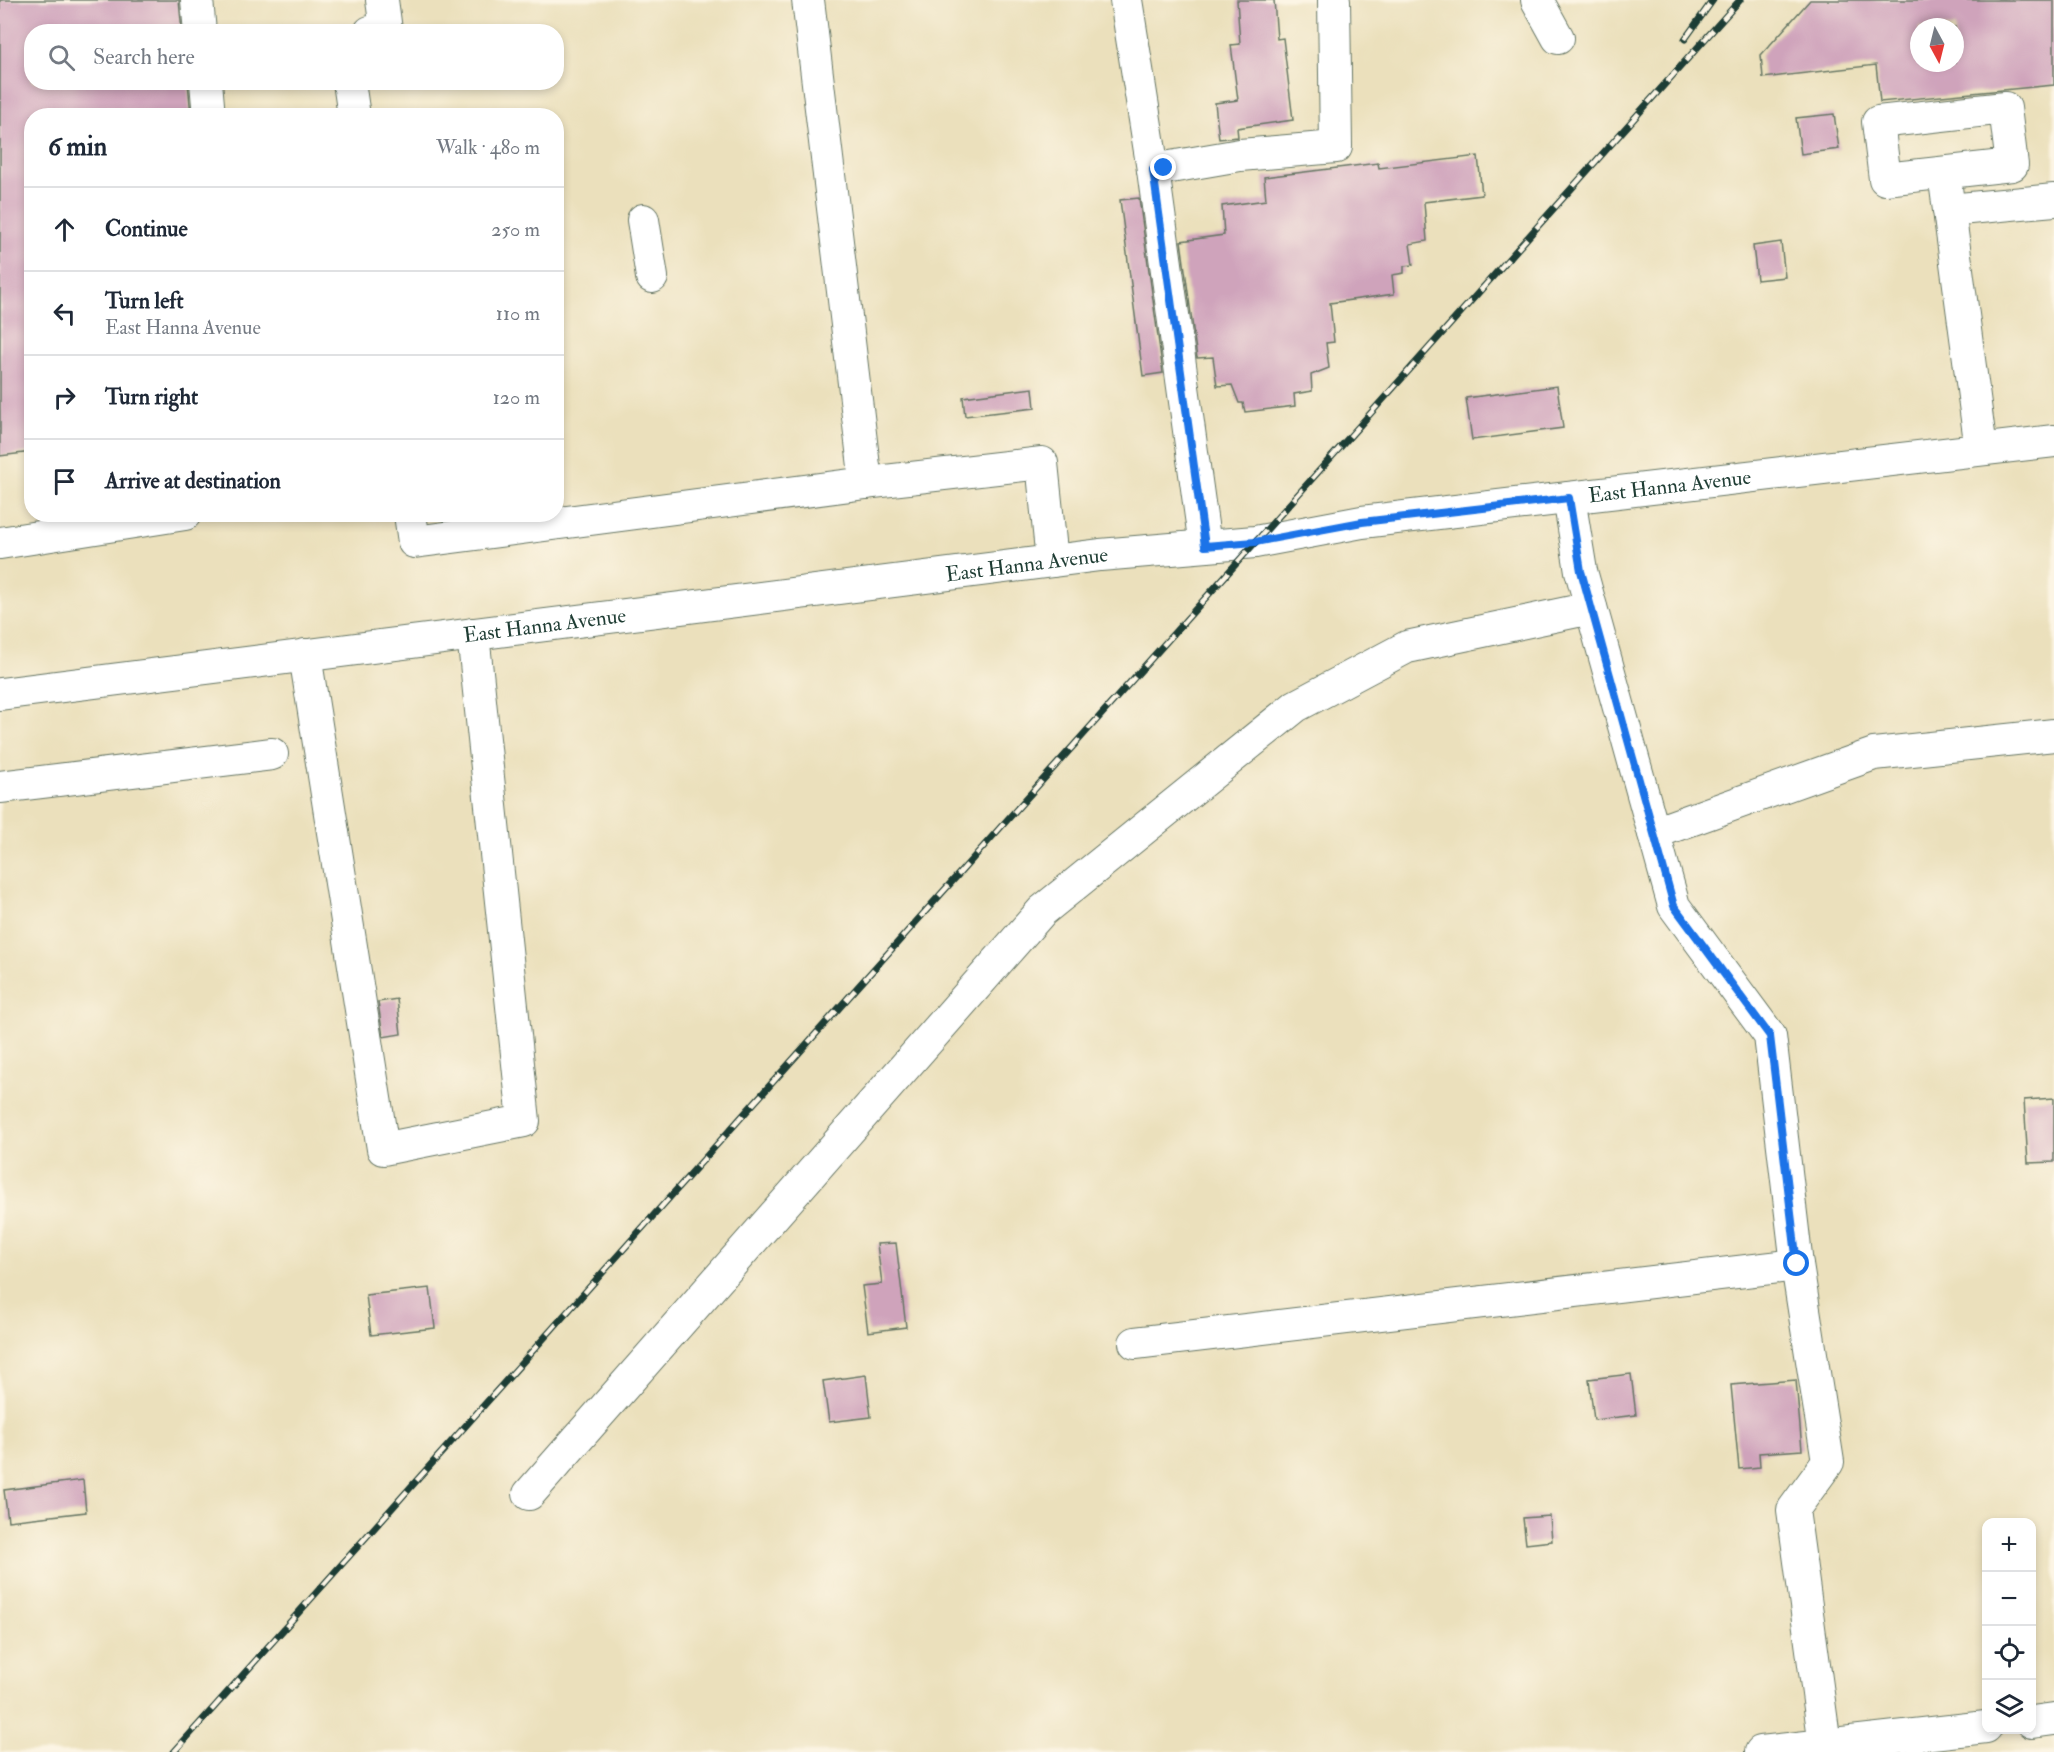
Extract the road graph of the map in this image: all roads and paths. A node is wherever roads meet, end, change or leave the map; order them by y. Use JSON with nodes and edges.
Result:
{"nodes":[{"id":1,"x":197,"y":0,"type":"edge"},
{"id":2,"x":382,"y":0,"type":"edge"},
{"id":3,"x":808,"y":0,"type":"edge"},
{"id":4,"x":1126,"y":0,"type":"edge"},
{"id":5,"x":1334,"y":0,"type":"edge"},
{"id":6,"x":1537,"y":0,"type":"edge"},
{"id":7,"x":199,"y":24,"type":"edge"},
{"id":8,"x":385,"y":24,"type":"edge"},
{"id":9,"x":1558,"y":38,"type":"dead end"},
{"id":10,"x":207,"y":90,"type":"edge"},
{"id":11,"x":350,"y":90,"type":"edge"},
{"id":12,"x":208,"y":108,"type":"edge"},
{"id":13,"x":353,"y":108,"type":"edge"},
{"id":14,"x":1153,"y":170,"type":"junction"},
{"id":15,"x":1944,"y":173,"type":"dead end"},
{"id":16,"x":2054,"y":200,"type":"edge"},
{"id":17,"x":1949,"y":210,"type":"junction"},
{"id":18,"x":643,"y":220,"type":"dead end"},
{"id":19,"x":652,"y":277,"type":"dead end"},
{"id":20,"x":2054,"y":441,"type":"edge"},
{"id":21,"x":1981,"y":449,"type":"junction"},
{"id":22,"x":866,"y":483,"type":"junction"},
{"id":23,"x":1569,"y":498,"type":"junction"},
{"id":24,"x":134,"y":522,"type":"edge"},
{"id":25,"x":411,"y":522,"type":"edge"},
{"id":26,"x":0,"y":543,"type":"edge"},
{"id":27,"x":1205,"y":546,"type":"junction"},
{"id":28,"x":1052,"y":561,"type":"junction"},
{"id":29,"x":1591,"y":608,"type":"junction"},
{"id":30,"x":472,"y":634,"type":"junction"},
{"id":31,"x":305,"y":656,"type":"junction"},
{"id":32,"x":0,"y":694,"type":"edge"},
{"id":33,"x":2054,"y":735,"type":"edge"},
{"id":34,"x":272,"y":754,"type":"dead end"},
{"id":35,"x":0,"y":787,"type":"edge"},
{"id":36,"x":1654,"y":833,"type":"junction"},
{"id":37,"x":1797,"y":1264,"type":"junction"},
{"id":38,"x":1135,"y":1343,"type":"dead end"},
{"id":39,"x":529,"y":1494,"type":"dead end"},
{"id":40,"x":2054,"y":1719,"type":"edge"},
{"id":41,"x":2036,"y":1721,"type":"edge"},
{"id":42,"x":1982,"y":1727,"type":"edge"},
{"id":43,"x":1825,"y":1745,"type":"junction"},
{"id":44,"x":1761,"y":1752,"type":"edge"}],
"edges":[{"from":1,"to":7,"type":"street"},
{"from":2,"to":8,"type":"street"},
{"from":3,"to":22,"type":"street"},
{"from":4,"to":14,"type":"street"},
{"from":5,"to":14,"type":"street"},
{"from":6,"to":9,"type":"street"},
{"from":10,"to":12,"type":"street"},
{"from":11,"to":13,"type":"street"},
{"from":14,"to":27,"type":"street"},
{"from":15,"to":17,"type":"street"},
{"from":16,"to":17,"type":"street"},
{"from":17,"to":21,"type":"street"},
{"from":18,"to":19,"type":"street"},
{"from":20,"to":21,"type":"street","name":"East Hanna Avenue"},
{"from":21,"to":23,"type":"street","name":"East Hanna Avenue"},
{"from":22,"to":25,"type":"street"},
{"from":22,"to":28,"type":"street"},
{"from":23,"to":27,"type":"street","name":"East Hanna Avenue"},
{"from":23,"to":29,"type":"street"},
{"from":24,"to":26,"type":"street"},
{"from":27,"to":28,"type":"street","name":"East Hanna Avenue"},
{"from":28,"to":30,"type":"street","name":"East Hanna Avenue"},
{"from":29,"to":36,"type":"street"},
{"from":29,"to":39,"type":"street"},
{"from":30,"to":31,"type":"street","name":"East Hanna Avenue"},
{"from":30,"to":31,"type":"street"},
{"from":31,"to":32,"type":"street","name":"East Hanna Avenue"},
{"from":33,"to":36,"type":"street"},
{"from":34,"to":35,"type":"street"},
{"from":36,"to":37,"type":"street"},
{"from":37,"to":38,"type":"street"},
{"from":37,"to":43,"type":"street"},
{"from":40,"to":41,"type":"street"},
{"from":42,"to":43,"type":"street"},
{"from":43,"to":44,"type":"street"}]}
